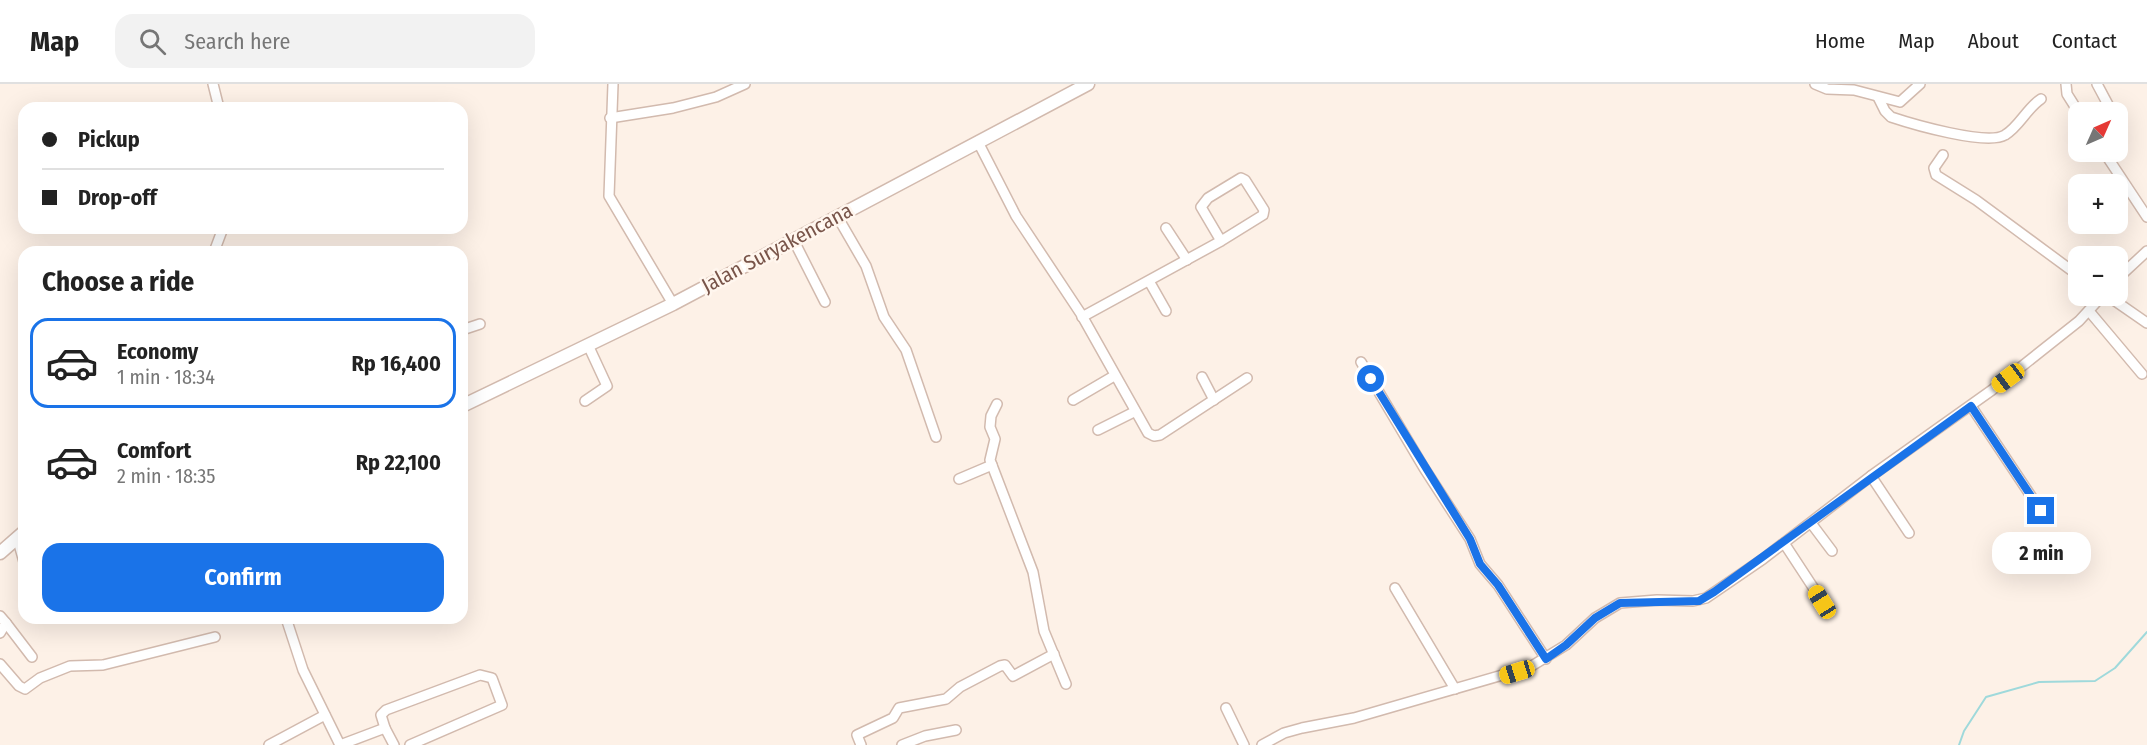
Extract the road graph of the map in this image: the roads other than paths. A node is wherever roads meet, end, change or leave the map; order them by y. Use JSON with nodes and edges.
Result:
{"nodes":[{"id":1,"x":213,"y":84,"type":"edge"},
{"id":2,"x":613,"y":84,"type":"edge"},
{"id":3,"x":745,"y":84,"type":"edge"},
{"id":4,"x":1088,"y":84,"type":"edge"},
{"id":5,"x":1815,"y":84,"type":"edge"},
{"id":6,"x":1920,"y":84,"type":"edge"},
{"id":7,"x":2066,"y":84,"type":"edge"},
{"id":8,"x":2097,"y":84,"type":"edge"},
{"id":9,"x":1878,"y":97,"type":"junction"},
{"id":10,"x":2041,"y":99,"type":"dead end"},
{"id":11,"x":218,"y":102,"type":"edge"},
{"id":12,"x":2072,"y":102,"type":"edge"},
{"id":13,"x":2107,"y":102,"type":"edge"},
{"id":14,"x":610,"y":118,"type":"junction"},
{"id":15,"x":978,"y":142,"type":"junction"},
{"id":16,"x":1943,"y":155,"type":"dead end"},
{"id":17,"x":2111,"y":162,"type":"edge"},
{"id":18,"x":837,"y":216,"type":"junction"},
{"id":19,"x":2147,"y":217,"type":"edge"},
{"id":20,"x":1166,"y":228,"type":"dead end"},
{"id":21,"x":793,"y":239,"type":"junction"},
{"id":22,"x":1221,"y":241,"type":"junction"},
{"id":23,"x":2146,"y":254,"type":"edge"},
{"id":24,"x":1187,"y":260,"type":"junction"},
{"id":25,"x":2068,"y":268,"type":"edge"},
{"id":26,"x":2128,"y":269,"type":"edge"},
{"id":27,"x":1149,"y":281,"type":"junction"},
{"id":28,"x":825,"y":302,"type":"dead end"},
{"id":29,"x":673,"y":304,"type":"junction"},
{"id":30,"x":2093,"y":306,"type":"edge"},
{"id":31,"x":2122,"y":306,"type":"edge"},
{"id":32,"x":1166,"y":311,"type":"dead end"},
{"id":33,"x":2089,"y":311,"type":"junction"},
{"id":34,"x":1082,"y":317,"type":"junction"},
{"id":35,"x":2147,"y":323,"type":"edge"},
{"id":36,"x":480,"y":324,"type":"dead end"},
{"id":37,"x":468,"y":328,"type":"edge"},
{"id":38,"x":588,"y":345,"type":"junction"},
{"id":39,"x":1361,"y":362,"type":"dead end"},
{"id":40,"x":2142,"y":374,"type":"dead end"},
{"id":41,"x":1114,"y":376,"type":"junction"},
{"id":42,"x":1202,"y":377,"type":"dead end"},
{"id":43,"x":1247,"y":378,"type":"dead end"},
{"id":44,"x":1073,"y":400,"type":"dead end"},
{"id":45,"x":1214,"y":400,"type":"junction"},
{"id":46,"x":585,"y":401,"type":"dead end"},
{"id":47,"x":468,"y":402,"type":"edge"},
{"id":48,"x":997,"y":404,"type":"dead end"},
{"id":49,"x":1971,"y":406,"type":"junction"},
{"id":50,"x":1134,"y":412,"type":"junction"},
{"id":51,"x":1098,"y":430,"type":"dead end"},
{"id":52,"x":936,"y":437,"type":"dead end"},
{"id":53,"x":992,"y":465,"type":"junction"},
{"id":54,"x":1871,"y":476,"type":"junction"},
{"id":55,"x":959,"y":479,"type":"dead end"},
{"id":56,"x":2041,"y":511,"type":"dead end"},
{"id":57,"x":1811,"y":523,"type":"junction"},
{"id":58,"x":1909,"y":533,"type":"dead end"},
{"id":59,"x":18,"y":537,"type":"edge"},
{"id":60,"x":1784,"y":543,"type":"junction"},
{"id":61,"x":1832,"y":551,"type":"dead end"},
{"id":62,"x":0,"y":553,"type":"edge"},
{"id":63,"x":1395,"y":588,"type":"dead end"},
{"id":64,"x":1822,"y":602,"type":"dead end"},
{"id":65,"x":3,"y":619,"type":"edge"},
{"id":66,"x":288,"y":624,"type":"edge"},
{"id":67,"x":0,"y":633,"type":"edge"},
{"id":68,"x":215,"y":637,"type":"dead end"},
{"id":69,"x":1054,"y":654,"type":"junction"},
{"id":70,"x":32,"y":657,"type":"dead end"},
{"id":71,"x":1546,"y":659,"type":"junction"},
{"id":72,"x":0,"y":664,"type":"edge"},
{"id":73,"x":1066,"y":684,"type":"dead end"},
{"id":74,"x":1455,"y":689,"type":"junction"},
{"id":75,"x":1226,"y":708,"type":"dead end"},
{"id":76,"x":325,"y":715,"type":"junction"},
{"id":77,"x":384,"y":728,"type":"junction"},
{"id":78,"x":956,"y":730,"type":"dead end"},
{"id":79,"x":269,"y":745,"type":"edge"},
{"id":80,"x":340,"y":745,"type":"edge"},
{"id":81,"x":393,"y":745,"type":"edge"},
{"id":82,"x":410,"y":745,"type":"edge"},
{"id":83,"x":861,"y":745,"type":"edge"},
{"id":84,"x":902,"y":745,"type":"edge"},
{"id":85,"x":1244,"y":745,"type":"edge"},
{"id":86,"x":1263,"y":745,"type":"edge"}],
"edges":[{"from":1,"to":11,"type":"street"},
{"from":2,"to":14,"type":"street"},
{"from":3,"to":14,"type":"street"},
{"from":4,"to":15,"type":"street","name":"Jalan Suryakencana"},
{"from":5,"to":9,"type":"street"},
{"from":6,"to":9,"type":"street"},
{"from":7,"to":12,"type":"street"},
{"from":8,"to":13,"type":"street"},
{"from":9,"to":10,"type":"street"},
{"from":14,"to":29,"type":"street"},
{"from":15,"to":18,"type":"street","name":"Jalan Suryakencana"},
{"from":15,"to":34,"type":"street"},
{"from":16,"to":25,"type":"street"},
{"from":17,"to":19,"type":"street"},
{"from":18,"to":21,"type":"street","name":"Jalan Suryakencana"},
{"from":18,"to":52,"type":"street"},
{"from":20,"to":24,"type":"street"},
{"from":21,"to":28,"type":"street"},
{"from":21,"to":29,"type":"street","name":"Jalan Suryakencana"},
{"from":22,"to":22,"type":"street"},
{"from":22,"to":24,"type":"street"},
{"from":23,"to":26,"type":"street"},
{"from":24,"to":27,"type":"street"},
{"from":27,"to":32,"type":"street"},
{"from":27,"to":34,"type":"street"},
{"from":29,"to":38,"type":"street","name":"Jalan Suryakencana"},
{"from":30,"to":33,"type":"street"},
{"from":31,"to":35,"type":"street"},
{"from":33,"to":40,"type":"street"},
{"from":33,"to":49,"type":"street"},
{"from":34,"to":41,"type":"street"},
{"from":36,"to":37,"type":"street"},
{"from":38,"to":46,"type":"street"},
{"from":38,"to":47,"type":"street","name":"Jalan Suryakencana"},
{"from":39,"to":71,"type":"street"},
{"from":41,"to":44,"type":"street"},
{"from":41,"to":50,"type":"street"},
{"from":42,"to":45,"type":"street"},
{"from":43,"to":45,"type":"street"},
{"from":45,"to":50,"type":"street"},
{"from":48,"to":53,"type":"street"},
{"from":49,"to":54,"type":"street"},
{"from":49,"to":56,"type":"street"},
{"from":50,"to":51,"type":"street"},
{"from":53,"to":55,"type":"street"},
{"from":53,"to":69,"type":"street"},
{"from":54,"to":57,"type":"street"},
{"from":54,"to":58,"type":"street"},
{"from":57,"to":60,"type":"street"},
{"from":57,"to":61,"type":"street"},
{"from":59,"to":62,"type":"street"},
{"from":60,"to":64,"type":"street"},
{"from":60,"to":71,"type":"street"},
{"from":63,"to":74,"type":"street"},
{"from":65,"to":67,"type":"street"},
{"from":65,"to":70,"type":"street"},
{"from":66,"to":76,"type":"street"},
{"from":68,"to":72,"type":"street"},
{"from":69,"to":73,"type":"street"},
{"from":69,"to":83,"type":"street"},
{"from":71,"to":74,"type":"street"},
{"from":74,"to":86,"type":"street"},
{"from":75,"to":85,"type":"street"},
{"from":76,"to":79,"type":"street"},
{"from":76,"to":80,"type":"street"},
{"from":77,"to":80,"type":"street"},
{"from":77,"to":81,"type":"street"},
{"from":77,"to":82,"type":"street"},
{"from":78,"to":84,"type":"street"}]}
